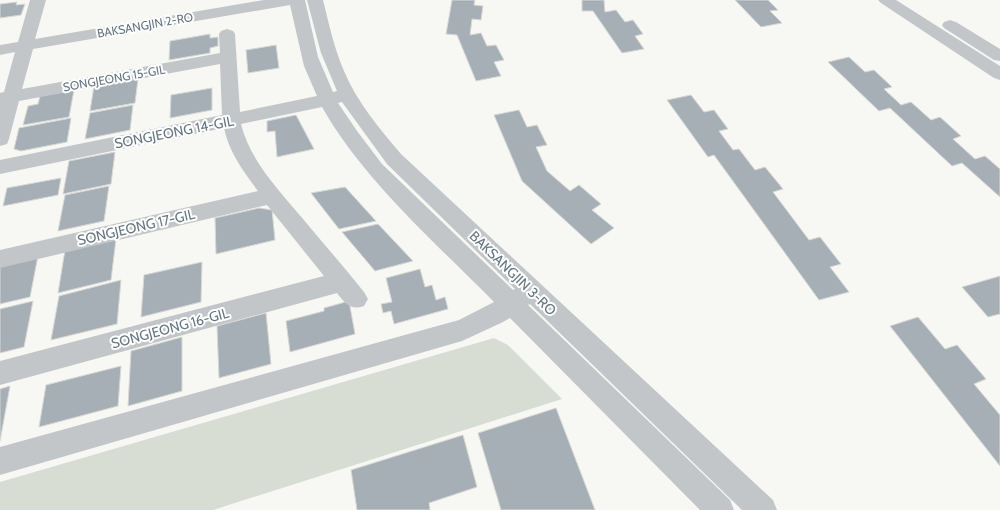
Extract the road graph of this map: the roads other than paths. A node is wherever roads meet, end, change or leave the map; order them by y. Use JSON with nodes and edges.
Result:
{"nodes":[{"id":1,"x":38,"y":0,"type":"edge"},
{"id":2,"x":236,"y":0,"type":"edge"},
{"id":3,"x":291,"y":0,"type":"edge"},
{"id":4,"x":297,"y":0,"type":"edge"},
{"id":5,"x":315,"y":0,"type":"edge"},
{"id":6,"x":886,"y":0,"type":"edge"},
{"id":7,"x":912,"y":0,"type":"edge"},
{"id":8,"x":227,"y":34,"type":"dead end"},
{"id":9,"x":0,"y":40,"type":"edge"},
{"id":10,"x":27,"y":40,"type":"junction"},
{"id":11,"x":0,"y":50,"type":"edge"},
{"id":12,"x":1000,"y":56,"type":"edge"},
{"id":13,"x":228,"y":57,"type":"junction"},
{"id":14,"x":1000,"y":74,"type":"edge"},
{"id":15,"x":337,"y":97,"type":"junction"},
{"id":16,"x":6,"y":98,"type":"edge"},
{"id":17,"x":231,"y":120,"type":"junction"},
{"id":18,"x":0,"y":139,"type":"edge"},
{"id":19,"x":0,"y":167,"type":"edge"},
{"id":20,"x":272,"y":196,"type":"junction"},
{"id":21,"x":0,"y":259,"type":"edge"},
{"id":22,"x":340,"y":282,"type":"junction"},
{"id":23,"x":521,"y":297,"type":"junction"},
{"id":24,"x":356,"y":299,"type":"dead end"},
{"id":25,"x":0,"y":373,"type":"edge"},
{"id":26,"x":0,"y":462,"type":"edge"},
{"id":27,"x":720,"y":510,"type":"edge"},
{"id":28,"x":762,"y":510,"type":"edge"}],
"edges":[{"from":1,"to":10,"type":"street"},
{"from":2,"to":10,"type":"street","name":"BAKSANGJIN 2-RO"},
{"from":3,"to":10,"type":"street","name":"BAKSANGJIN 2-RO"},
{"from":4,"to":15,"type":"street","name":"BAKSANGJIN 3-RO"},
{"from":5,"to":15,"type":"street","name":"BAKSANGJIN 3-RO"},
{"from":6,"to":14,"type":"street"},
{"from":7,"to":12,"type":"street"},
{"from":8,"to":13,"type":"street"},
{"from":9,"to":10,"type":"street","name":"BAKSANGJIN 2-RO"},
{"from":10,"to":11,"type":"street","name":"BAKSANGJIN 2-RO"},
{"from":10,"to":16,"type":"street"},
{"from":13,"to":16,"type":"street","name":"SONGJEONG 15-GIL"},
{"from":13,"to":17,"type":"street"},
{"from":15,"to":17,"type":"street","name":"SONGJEONG 14-GIL"},
{"from":15,"to":23,"type":"street","name":"BAKSANGJIN 3-RO"},
{"from":16,"to":18,"type":"street"},
{"from":17,"to":19,"type":"street","name":"SONGJEONG 14-GIL"},
{"from":17,"to":20,"type":"street"},
{"from":20,"to":21,"type":"street","name":"SONGJEONG 17-GIL"},
{"from":20,"to":22,"type":"street"},
{"from":22,"to":24,"type":"street"},
{"from":22,"to":25,"type":"street","name":"SONGJEONG 16-GIL"},
{"from":23,"to":26,"type":"street"},
{"from":23,"to":27,"type":"street","name":"BAKSANGJIN 3-RO"},
{"from":23,"to":28,"type":"street","name":"BAKSANGJIN 3-RO"}]}
